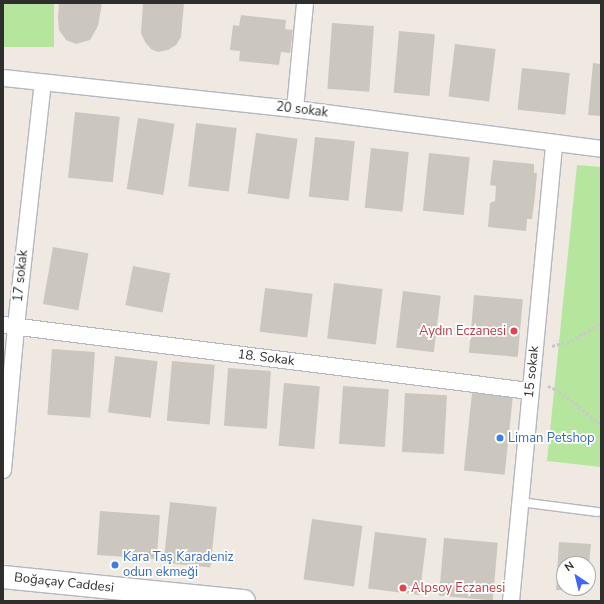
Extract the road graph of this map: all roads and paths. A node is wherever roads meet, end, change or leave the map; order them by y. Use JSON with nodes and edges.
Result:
{"nodes":[{"id":1,"x":305,"y":3,"type":"edge"},
{"id":2,"x":3,"y":78,"type":"edge"},
{"id":3,"x":43,"y":83,"type":"junction"},
{"id":4,"x":295,"y":109,"type":"junction"},
{"id":5,"x":554,"y":143,"type":"junction"},
{"id":6,"x":601,"y":149,"type":"edge"},
{"id":7,"x":601,"y":323,"type":"edge"},
{"id":8,"x":9,"y":325,"type":"edge"},
{"id":9,"x":552,"y":346,"type":"dead end"},
{"id":10,"x":548,"y":386,"type":"dead end"},
{"id":11,"x":530,"y":392,"type":"junction"},
{"id":12,"x":601,"y":424,"type":"edge"},
{"id":13,"x":3,"y":470,"type":"edge"},
{"id":14,"x":520,"y":502,"type":"junction"},
{"id":15,"x":597,"y":512,"type":"dead end"},
{"id":16,"x":3,"y":577,"type":"edge"},
{"id":17,"x":244,"y":601,"type":"edge"},
{"id":18,"x":511,"y":601,"type":"edge"}],
"edges":[{"from":1,"to":4,"type":"street"},
{"from":2,"to":3,"type":"street","name":"20 sokak"},
{"from":3,"to":4,"type":"street","name":"20 sokak"},
{"from":3,"to":8,"type":"street","name":"17 sokak"},
{"from":4,"to":5,"type":"street","name":"20 sokak"},
{"from":5,"to":6,"type":"street","name":"20 sokak"},
{"from":5,"to":11,"type":"street","name":"15 sokak"},
{"from":7,"to":9,"type":"path"},
{"from":8,"to":11,"type":"street","name":"18. Sokak"},
{"from":8,"to":13,"type":"street","name":"17 sokak"},
{"from":10,"to":12,"type":"path"},
{"from":11,"to":14,"type":"street","name":"15 sokak"},
{"from":14,"to":15,"type":"lane"},
{"from":14,"to":18,"type":"street","name":"15 sokak"},
{"from":16,"to":17,"type":"main road","name":"Boğaçay Caddesi"}]}
